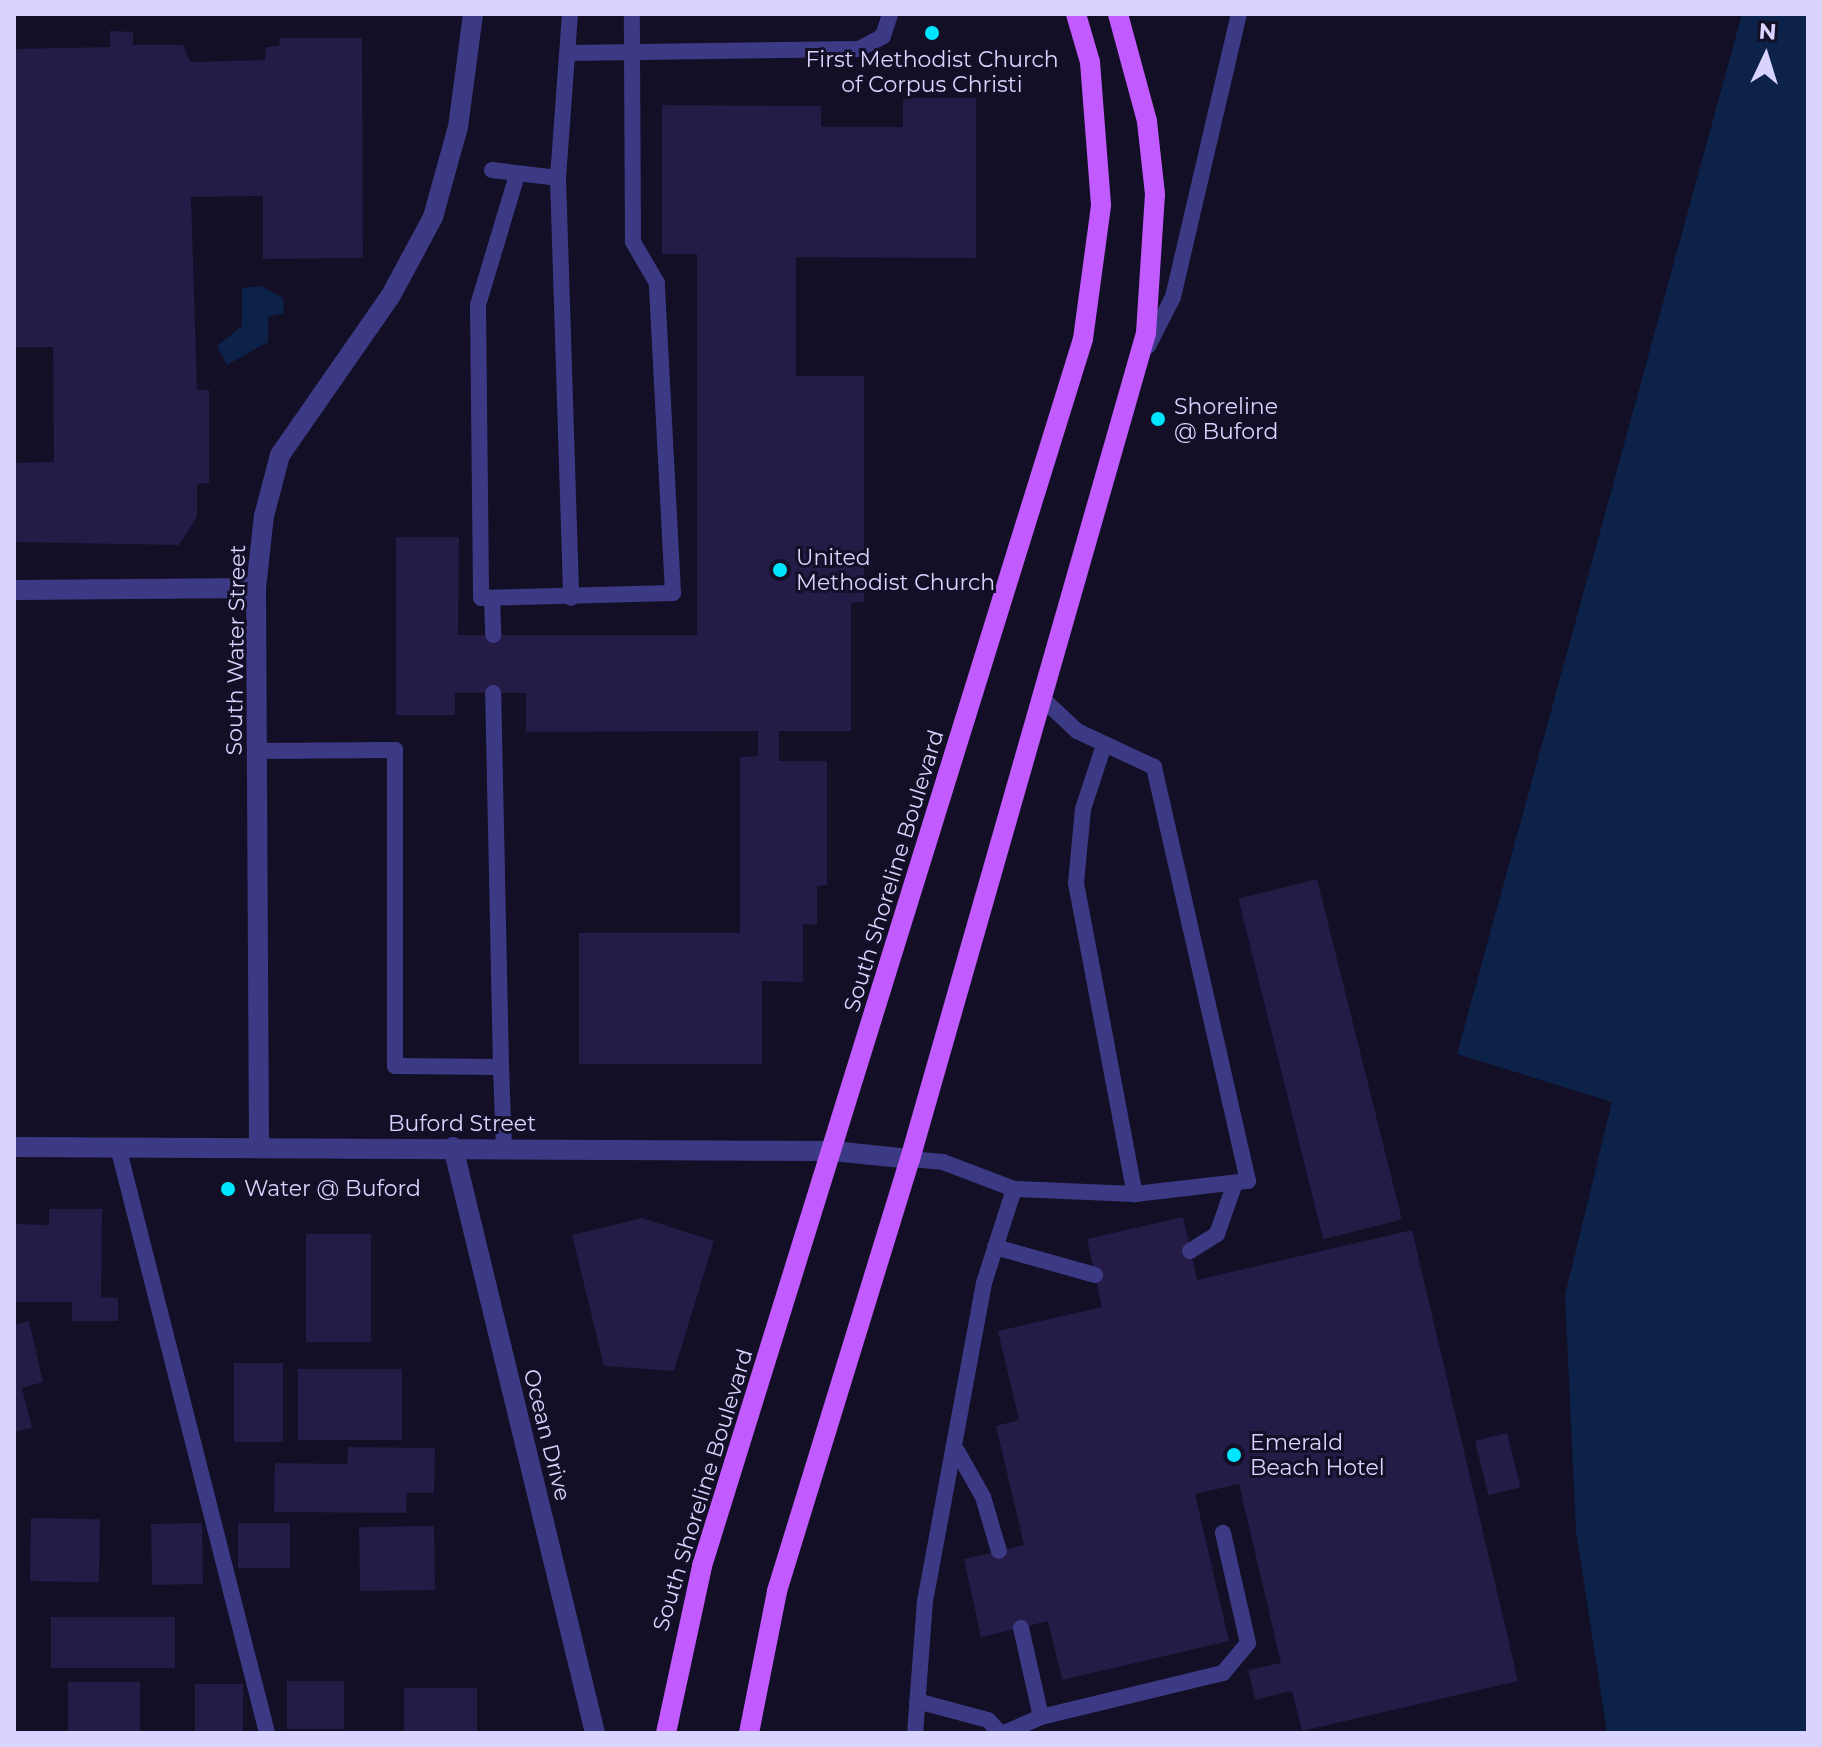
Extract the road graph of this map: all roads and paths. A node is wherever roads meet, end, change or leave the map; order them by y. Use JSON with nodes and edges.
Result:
{"nodes":[{"id":1,"x":473,"y":14,"type":"edge"},
{"id":2,"x":570,"y":14,"type":"edge"},
{"id":3,"x":632,"y":14,"type":"edge"},
{"id":4,"x":890,"y":14,"type":"edge"},
{"id":5,"x":1076,"y":14,"type":"edge"},
{"id":6,"x":1118,"y":14,"type":"edge"},
{"id":7,"x":1239,"y":14,"type":"edge"},
{"id":8,"x":568,"y":53,"type":"junction"},
{"id":9,"x":630,"y":53,"type":"junction"},
{"id":10,"x":492,"y":170,"type":"dead end"},
{"id":11,"x":517,"y":175,"type":"junction"},
{"id":12,"x":558,"y":178,"type":"junction"},
{"id":13,"x":1138,"y":366,"type":"junction"},
{"id":14,"x":256,"y":588,"type":"junction"},
{"id":15,"x":14,"y":590,"type":"edge"},
{"id":16,"x":492,"y":598,"type":"junction"},
{"id":17,"x":571,"y":598,"type":"junction"},
{"id":18,"x":493,"y":635,"type":"dead end"},
{"id":19,"x":493,"y":693,"type":"dead end"},
{"id":20,"x":1043,"y":699,"type":"junction"},
{"id":21,"x":1104,"y":745,"type":"junction"},
{"id":22,"x":257,"y":751,"type":"junction"},
{"id":23,"x":501,"y":1067,"type":"junction"},
{"id":24,"x":14,"y":1147,"type":"edge"},
{"id":25,"x":118,"y":1147,"type":"junction"},
{"id":26,"x":259,"y":1147,"type":"junction"},
{"id":27,"x":453,"y":1147,"type":"junction"},
{"id":28,"x":504,"y":1148,"type":"junction"},
{"id":29,"x":833,"y":1151,"type":"junction"},
{"id":30,"x":910,"y":1159,"type":"junction"},
{"id":31,"x":1242,"y":1182,"type":"junction"},
{"id":32,"x":1014,"y":1189,"type":"junction"},
{"id":33,"x":1135,"y":1194,"type":"junction"},
{"id":34,"x":995,"y":1247,"type":"junction"},
{"id":35,"x":1190,"y":1251,"type":"dead end"},
{"id":36,"x":1095,"y":1275,"type":"dead end"},
{"id":37,"x":957,"y":1451,"type":"junction"},
{"id":38,"x":1223,"y":1533,"type":"dead end"},
{"id":39,"x":999,"y":1551,"type":"dead end"},
{"id":40,"x":1021,"y":1628,"type":"dead end"},
{"id":41,"x":917,"y":1701,"type":"junction"},
{"id":42,"x":1041,"y":1717,"type":"junction"},
{"id":43,"x":267,"y":1733,"type":"edge"},
{"id":44,"x":595,"y":1733,"type":"edge"},
{"id":45,"x":666,"y":1733,"type":"edge"},
{"id":46,"x":749,"y":1733,"type":"edge"},
{"id":47,"x":915,"y":1733,"type":"edge"},
{"id":48,"x":1002,"y":1733,"type":"edge"}],
"edges":[{"from":1,"to":14,"type":"street","name":"South Water Street"},
{"from":2,"to":8,"type":"lane"},
{"from":3,"to":9,"type":"lane"},
{"from":4,"to":9,"type":"lane"},
{"from":5,"to":29,"type":"main road","name":"South Shoreline Boulevard"},
{"from":6,"to":13,"type":"main road"},
{"from":7,"to":13,"type":"lane"},
{"from":8,"to":9,"type":"lane"},
{"from":8,"to":12,"type":"lane"},
{"from":9,"to":17,"type":"lane"},
{"from":10,"to":11,"type":"lane"},
{"from":11,"to":12,"type":"lane"},
{"from":11,"to":16,"type":"lane"},
{"from":12,"to":17,"type":"lane"},
{"from":13,"to":20,"type":"main road"},
{"from":14,"to":15,"type":"street"},
{"from":14,"to":22,"type":"street","name":"South Water Street"},
{"from":16,"to":17,"type":"lane"},
{"from":16,"to":18,"type":"lane"},
{"from":19,"to":23,"type":"lane"},
{"from":20,"to":21,"type":"lane"},
{"from":20,"to":30,"type":"main road"},
{"from":21,"to":31,"type":"lane"},
{"from":21,"to":33,"type":"lane"},
{"from":22,"to":23,"type":"lane"},
{"from":22,"to":26,"type":"street","name":"South Water Street"},
{"from":23,"to":28,"type":"lane"},
{"from":24,"to":25,"type":"street","name":"Buford Street"},
{"from":25,"to":26,"type":"street","name":"Buford Street"},
{"from":25,"to":43,"type":"lane"},
{"from":26,"to":27,"type":"street","name":"Buford Street"},
{"from":27,"to":28,"type":"street","name":"Buford Street"},
{"from":27,"to":44,"type":"street","name":"Ocean Drive"},
{"from":28,"to":29,"type":"street","name":"Buford Street"},
{"from":29,"to":30,"type":"street","name":"Buford Street"},
{"from":29,"to":45,"type":"main road","name":"South Shoreline Boulevard"},
{"from":30,"to":32,"type":"lane"},
{"from":30,"to":46,"type":"main road"},
{"from":31,"to":33,"type":"lane"},
{"from":31,"to":35,"type":"lane"},
{"from":32,"to":33,"type":"lane"},
{"from":32,"to":34,"type":"lane"},
{"from":34,"to":36,"type":"lane"},
{"from":34,"to":37,"type":"lane"},
{"from":37,"to":39,"type":"lane"},
{"from":37,"to":41,"type":"lane"},
{"from":38,"to":42,"type":"lane"},
{"from":40,"to":42,"type":"lane"},
{"from":41,"to":47,"type":"lane"},
{"from":41,"to":48,"type":"lane"},
{"from":42,"to":48,"type":"lane"}]}
